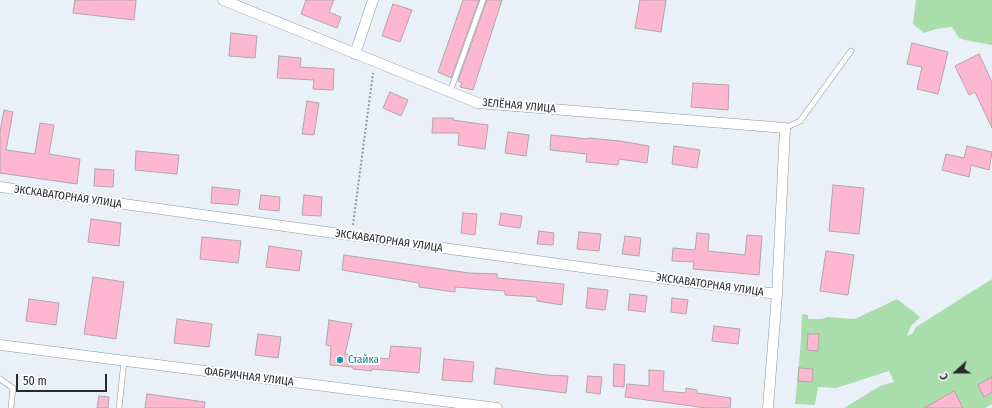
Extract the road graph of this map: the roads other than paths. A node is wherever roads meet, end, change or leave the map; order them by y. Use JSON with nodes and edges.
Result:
{"nodes":[{"id":1,"x":223,"y":0,"type":"edge"},
{"id":2,"x":373,"y":0,"type":"edge"},
{"id":3,"x":483,"y":0,"type":"edge"},
{"id":4,"x":851,"y":51,"type":"dead end"},
{"id":5,"x":354,"y":54,"type":"junction"},
{"id":6,"x":450,"y":92,"type":"junction"},
{"id":7,"x":785,"y":128,"type":"junction"},
{"id":8,"x":0,"y":188,"type":"edge"},
{"id":9,"x":777,"y":294,"type":"junction"},
{"id":10,"x":0,"y":345,"type":"edge"},
{"id":11,"x":124,"y":361,"type":"junction"},
{"id":12,"x":0,"y":379,"type":"edge"},
{"id":13,"x":11,"y":408,"type":"edge"},
{"id":14,"x":119,"y":408,"type":"edge"},
{"id":15,"x":497,"y":408,"type":"edge"},
{"id":16,"x":768,"y":408,"type":"edge"}],
"edges":[{"from":1,"to":5,"type":"street","name":"ЗЕЛЁНАЯ УЛИЦА"},
{"from":2,"to":5,"type":"street"},
{"from":3,"to":6,"type":"lane"},
{"from":4,"to":7,"type":"lane"},
{"from":5,"to":6,"type":"street","name":"ЗЕЛЁНАЯ УЛИЦА"},
{"from":6,"to":7,"type":"street","name":"ЗЕЛЁНАЯ УЛИЦА"},
{"from":7,"to":9,"type":"street"},
{"from":8,"to":9,"type":"street","name":"ЭКСКАВАТОРНАЯ УЛИЦА"},
{"from":9,"to":16,"type":"street"},
{"from":10,"to":11,"type":"street","name":"ФАБРИЧНАЯ УЛИЦА"},
{"from":11,"to":14,"type":"lane"},
{"from":11,"to":15,"type":"street","name":"ФАБРИЧНАЯ УЛИЦА"},
{"from":12,"to":13,"type":"lane"}]}
